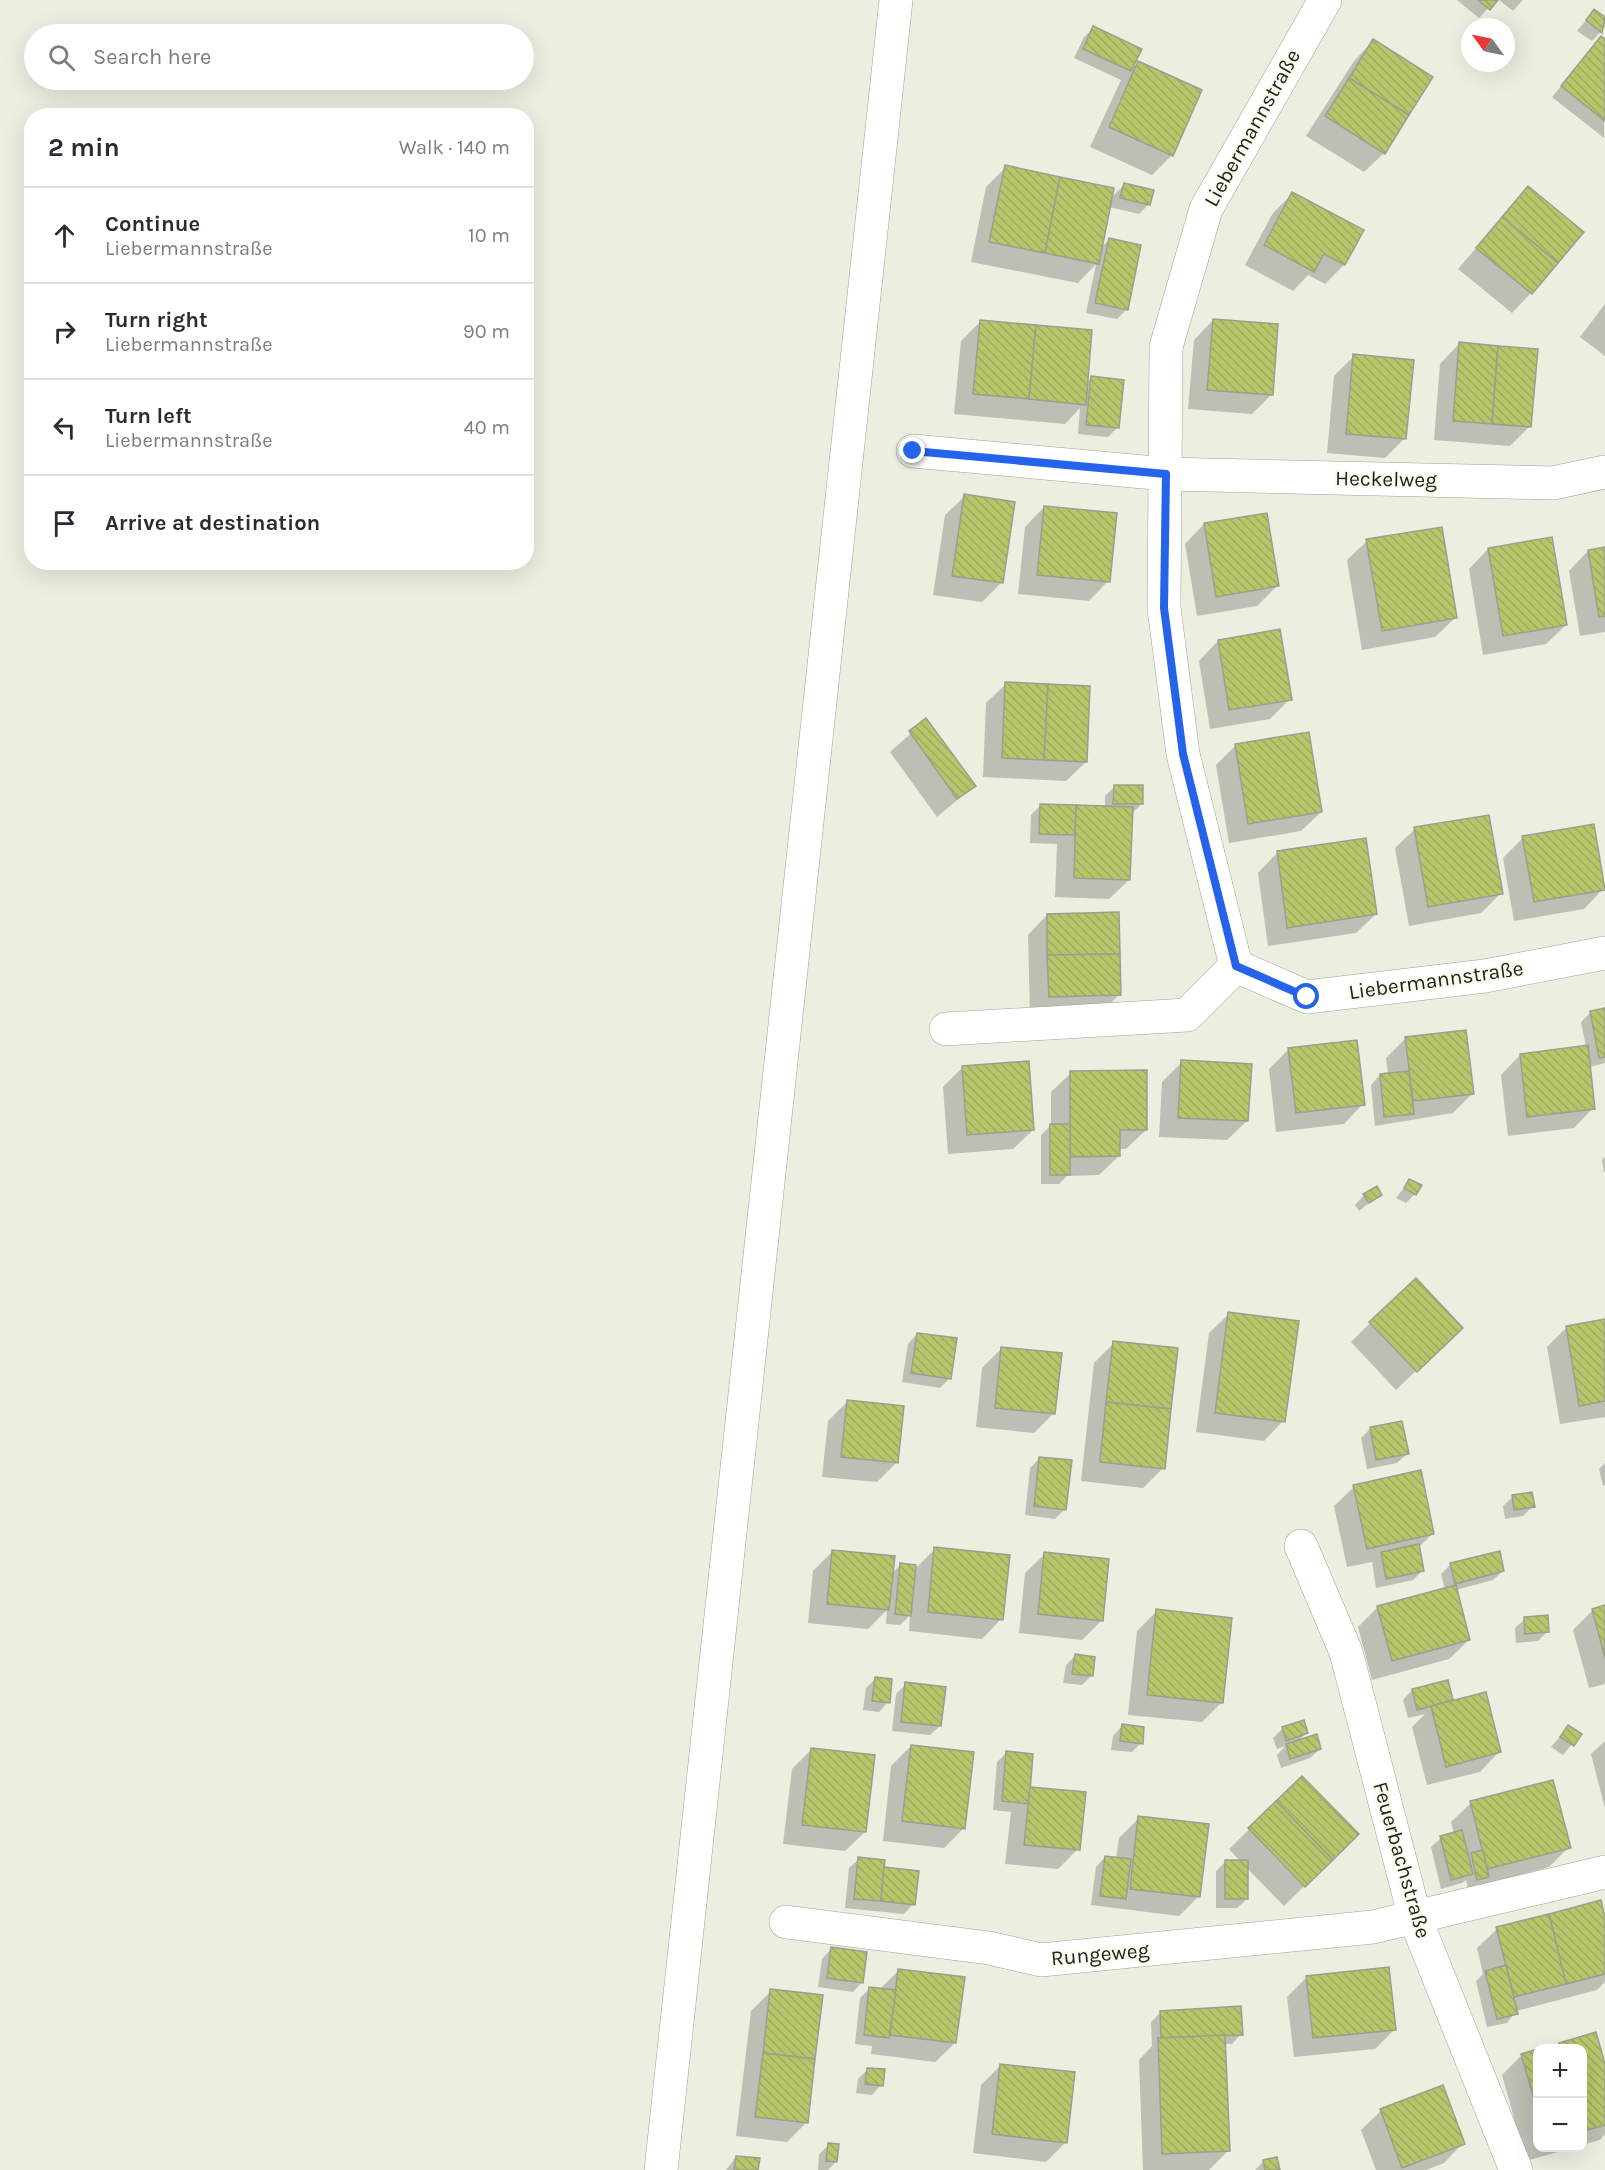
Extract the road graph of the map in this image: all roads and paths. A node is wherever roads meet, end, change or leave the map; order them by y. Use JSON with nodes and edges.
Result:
{"nodes":[{"id":1,"x":896,"y":0,"type":"edge"},
{"id":2,"x":1324,"y":0,"type":"edge"},
{"id":3,"x":913,"y":451,"type":"dead end"},
{"id":4,"x":1605,"y":472,"type":"edge"},
{"id":5,"x":1166,"y":474,"type":"junction"},
{"id":6,"x":1605,"y":953,"type":"edge"},
{"id":7,"x":1236,"y":966,"type":"junction"},
{"id":8,"x":946,"y":1029,"type":"dead end"},
{"id":9,"x":1301,"y":1546,"type":"dead end"},
{"id":10,"x":1605,"y":1872,"type":"edge"},
{"id":11,"x":1415,"y":1918,"type":"junction"},
{"id":12,"x":786,"y":1922,"type":"dead end"},
{"id":13,"x":661,"y":2170,"type":"edge"},
{"id":14,"x":1516,"y":2170,"type":"edge"}],
"edges":[{"from":1,"to":13,"type":"street"},
{"from":2,"to":5,"type":"street","name":"Liebermannstraße"},
{"from":3,"to":5,"type":"street"},
{"from":4,"to":5,"type":"street","name":"Heckelweg"},
{"from":5,"to":7,"type":"street","name":"Liebermannstraße"},
{"from":6,"to":7,"type":"street","name":"Liebermannstraße"},
{"from":7,"to":8,"type":"street"},
{"from":9,"to":11,"type":"street","name":"Feuerbachstraße"},
{"from":10,"to":11,"type":"street","name":"Rungeweg"},
{"from":11,"to":12,"type":"street","name":"Rungeweg"},
{"from":11,"to":14,"type":"street","name":"Feuerbachstraße"}]}
